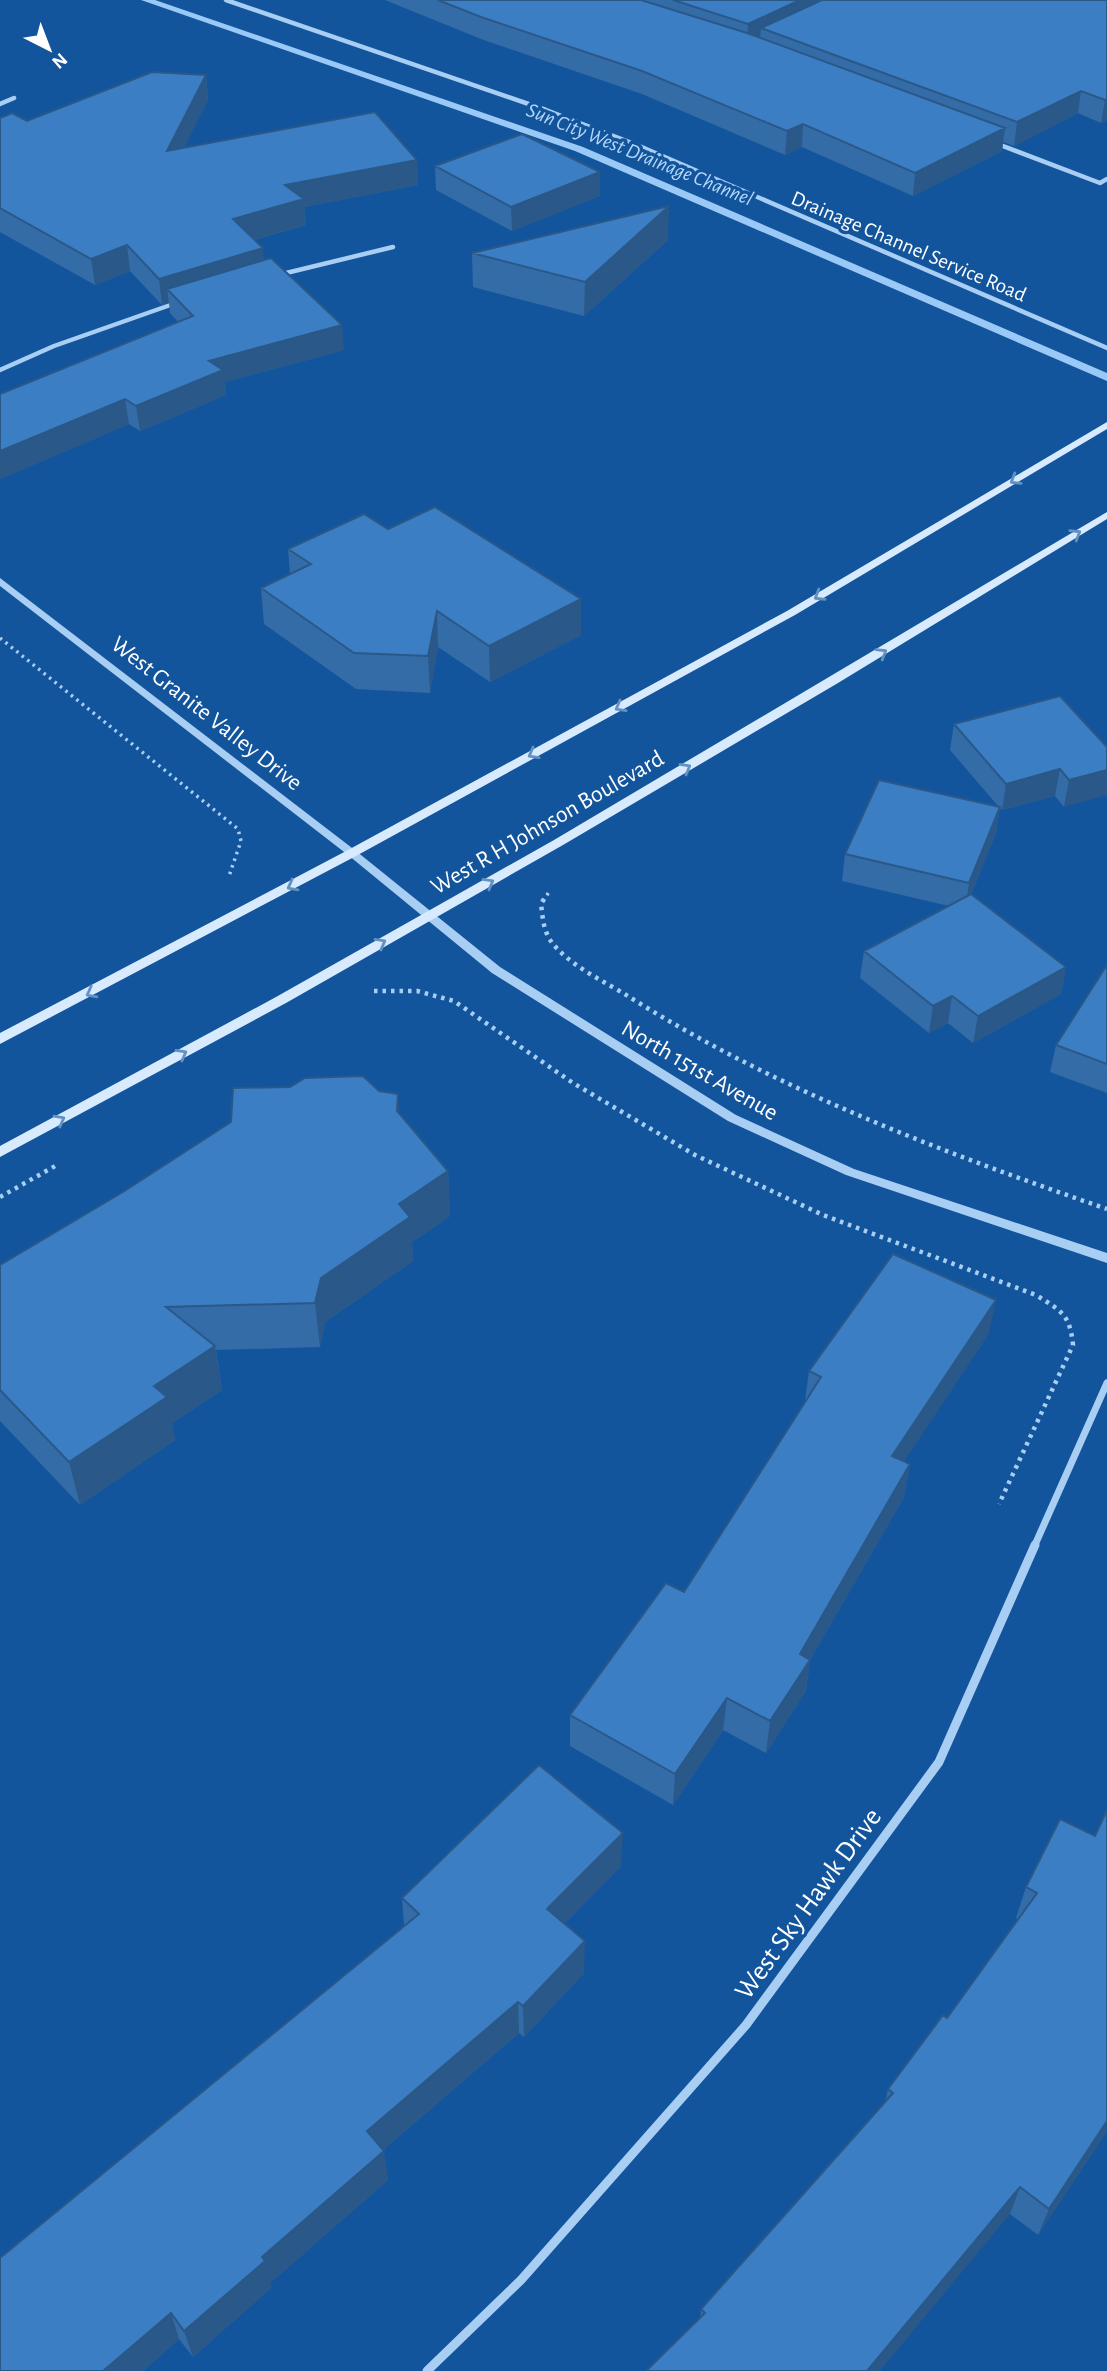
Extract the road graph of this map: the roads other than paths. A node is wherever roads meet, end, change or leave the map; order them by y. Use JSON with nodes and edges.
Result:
{"nodes":[{"id":1,"x":226,"y":0,"type":"edge"},
{"id":2,"x":15,"y":99,"type":"dead end"},
{"id":3,"x":0,"y":104,"type":"edge"},
{"id":4,"x":983,"y":139,"type":"edge"},
{"id":5,"x":1107,"y":178,"type":"edge"},
{"id":6,"x":393,"y":247,"type":"dead end"},
{"id":7,"x":274,"y":276,"type":"edge"},
{"id":8,"x":180,"y":302,"type":"edge"},
{"id":9,"x":1107,"y":348,"type":"edge"},
{"id":10,"x":0,"y":370,"type":"edge"},
{"id":11,"x":1107,"y":425,"type":"edge"},
{"id":12,"x":1107,"y":514,"type":"edge"},
{"id":13,"x":0,"y":581,"type":"edge"},
{"id":14,"x":352,"y":853,"type":"junction"},
{"id":15,"x":386,"y":881,"type":"joint"},
{"id":16,"x":430,"y":916,"type":"junction"},
{"id":17,"x":0,"y":1039,"type":"edge"},
{"id":18,"x":0,"y":1152,"type":"edge"},
{"id":19,"x":1107,"y":1258,"type":"edge"},
{"id":20,"x":1107,"y":1383,"type":"edge"},
{"id":21,"x":427,"y":2371,"type":"edge"}],
"edges":[{"from":1,"to":9,"type":"street","name":"Drainage Channel Service Road"},
{"from":2,"to":3,"type":"street"},
{"from":4,"to":5,"type":"street"},
{"from":6,"to":7,"type":"street"},
{"from":8,"to":10,"type":"street"},
{"from":11,"to":14,"type":"main road","one_way":true},
{"from":16,"to":12,"type":"main road","name":"West R H Johnson Boulevard","one_way":true},
{"from":13,"to":14,"type":"street","name":"West Granite Valley Drive"},
{"from":14,"to":15,"type":"street","name":"West Granite Valley Drive"},
{"from":14,"to":17,"type":"main road","one_way":true},
{"from":15,"to":16,"type":"street","name":"North 151st Avenue"},
{"from":18,"to":16,"type":"main road","name":"West R H Johnson Boulevard","one_way":true},
{"from":16,"to":19,"type":"street","name":"North 151st Avenue"},
{"from":20,"to":21,"type":"street","name":"West Sky Hawk Drive"}]}
